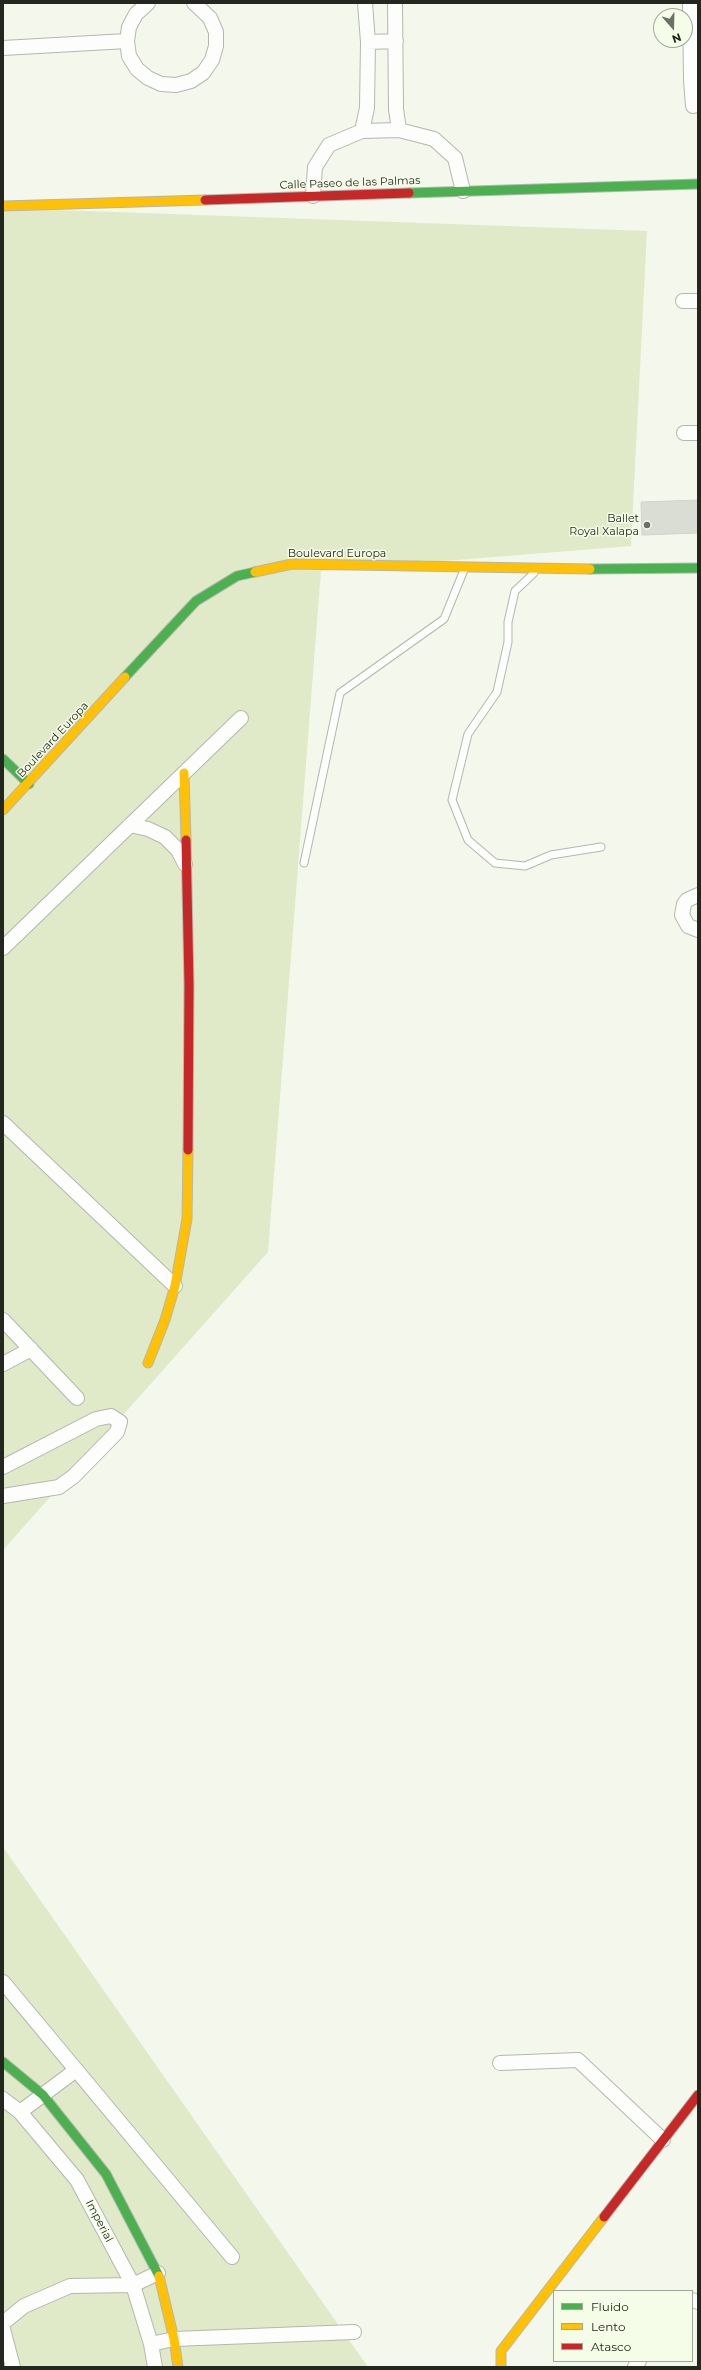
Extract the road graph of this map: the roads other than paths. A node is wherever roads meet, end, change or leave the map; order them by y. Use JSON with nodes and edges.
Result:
{"nodes":[{"id":1,"x":148,"y":3,"type":"edge"},
{"id":2,"x":194,"y":3,"type":"edge"},
{"id":3,"x":365,"y":3,"type":"edge"},
{"id":4,"x":395,"y":3,"type":"edge"},
{"id":5,"x":690,"y":3,"type":"edge"},
{"id":6,"x":127,"y":41,"type":"junction"},
{"id":7,"x":396,"y":41,"type":"junction"},
{"id":8,"x":368,"y":42,"type":"junction"},
{"id":9,"x":3,"y":48,"type":"edge"},
{"id":10,"x":694,"y":80,"type":"edge"},
{"id":11,"x":696,"y":106,"type":"edge"},
{"id":12,"x":399,"y":130,"type":"junction"},
{"id":13,"x":362,"y":131,"type":"junction"},
{"id":14,"x":698,"y":184,"type":"edge"},
{"id":15,"x":464,"y":191,"type":"junction"},
{"id":16,"x":313,"y":196,"type":"junction"},
{"id":17,"x":3,"y":206,"type":"edge"},
{"id":18,"x":683,"y":301,"type":"dead end"},
{"id":19,"x":698,"y":301,"type":"edge"},
{"id":20,"x":698,"y":432,"type":"edge"},
{"id":21,"x":684,"y":433,"type":"dead end"},
{"id":22,"x":464,"y":568,"type":"junction"},
{"id":23,"x":698,"y":568,"type":"edge"},
{"id":24,"x":538,"y":570,"type":"junction"},
{"id":25,"x":241,"y":718,"type":"dead end"},
{"id":26,"x":3,"y":759,"type":"edge"},
{"id":27,"x":184,"y":773,"type":"junction"},
{"id":28,"x":29,"y":784,"type":"junction"},
{"id":29,"x":3,"y":795,"type":"edge"},
{"id":30,"x":6,"y":807,"type":"edge"},
{"id":31,"x":130,"y":825,"type":"junction"},
{"id":32,"x":602,"y":847,"type":"dead end"},
{"id":33,"x":304,"y":863,"type":"dead end"},
{"id":34,"x":186,"y":866,"type":"junction"},
{"id":35,"x":698,"y":895,"type":"edge"},
{"id":36,"x":698,"y":930,"type":"edge"},
{"id":37,"x":3,"y":948,"type":"edge"},
{"id":38,"x":3,"y":1123,"type":"edge"},
{"id":39,"x":175,"y":1286,"type":"junction"},
{"id":40,"x":3,"y":1320,"type":"edge"},
{"id":41,"x":31,"y":1350,"type":"junction"},
{"id":42,"x":3,"y":1364,"type":"edge"},
{"id":43,"x":148,"y":1364,"type":"dead end"},
{"id":44,"x":77,"y":1398,"type":"dead end"},
{"id":45,"x":3,"y":1467,"type":"edge"},
{"id":46,"x":3,"y":1496,"type":"edge"},
{"id":47,"x":3,"y":1982,"type":"edge"},
{"id":48,"x":3,"y":2062,"type":"edge"},
{"id":49,"x":500,"y":2063,"type":"dead end"},
{"id":50,"x":76,"y":2070,"type":"junction"},
{"id":51,"x":43,"y":2095,"type":"junction"},
{"id":52,"x":698,"y":2095,"type":"edge"},
{"id":53,"x":3,"y":2099,"type":"edge"},
{"id":54,"x":20,"y":2112,"type":"junction"},
{"id":55,"x":663,"y":2140,"type":"junction"},
{"id":56,"x":232,"y":2257,"type":"dead end"},
{"id":57,"x":158,"y":2274,"type":"junction"},
{"id":58,"x":133,"y":2285,"type":"junction"},
{"id":59,"x":3,"y":2323,"type":"edge"},
{"id":60,"x":3,"y":2329,"type":"edge"},
{"id":61,"x":354,"y":2332,"type":"dead end"},
{"id":62,"x":174,"y":2339,"type":"junction"},
{"id":63,"x":151,"y":2344,"type":"junction"},
{"id":64,"x":13,"y":2367,"type":"edge"},
{"id":65,"x":155,"y":2367,"type":"edge"},
{"id":66,"x":178,"y":2367,"type":"edge"},
{"id":67,"x":501,"y":2367,"type":"edge"}],
"edges":[{"from":1,"to":6,"type":"street"},
{"from":2,"to":6,"type":"street"},
{"from":3,"to":8,"type":"street"},
{"from":4,"to":7,"type":"street"},
{"from":5,"to":10,"type":"street"},
{"from":6,"to":9,"type":"street"},
{"from":7,"to":8,"type":"street"},
{"from":7,"to":12,"type":"street"},
{"from":8,"to":13,"type":"street"},
{"from":10,"to":11,"type":"street"},
{"from":12,"to":13,"type":"street"},
{"from":12,"to":15,"type":"street"},
{"from":13,"to":16,"type":"street"},
{"from":14,"to":15,"type":"street","name":"Calle Paseo de las Palmas"},
{"from":15,"to":16,"type":"street","name":"Calle Paseo de las Palmas"},
{"from":16,"to":17,"type":"street","name":"Calle Paseo de las Palmas"},
{"from":18,"to":19,"type":"street"},
{"from":20,"to":21,"type":"street"},
{"from":22,"to":24,"type":"street","name":"Boulevard Europa"},
{"from":22,"to":28,"type":"street","name":"Boulevard Europa"},
{"from":22,"to":33,"type":"lane"},
{"from":23,"to":24,"type":"street","name":"Boulevard Europa"},
{"from":24,"to":32,"type":"lane"},
{"from":25,"to":27,"type":"street"},
{"from":26,"to":28,"type":"street"},
{"from":27,"to":31,"type":"street"},
{"from":27,"to":34,"type":"street"},
{"from":28,"to":30,"type":"street","name":"Boulevard Europa"},
{"from":29,"to":30,"type":"street"},
{"from":31,"to":34,"type":"street"},
{"from":31,"to":37,"type":"street"},
{"from":34,"to":39,"type":"street"},
{"from":35,"to":36,"type":"street"},
{"from":38,"to":39,"type":"street"},
{"from":39,"to":43,"type":"street"},
{"from":40,"to":41,"type":"street"},
{"from":41,"to":42,"type":"street"},
{"from":41,"to":44,"type":"street"},
{"from":45,"to":46,"type":"street"},
{"from":47,"to":50,"type":"street"},
{"from":48,"to":51,"type":"street"},
{"from":49,"to":55,"type":"street"},
{"from":50,"to":51,"type":"street"},
{"from":50,"to":56,"type":"street"},
{"from":51,"to":54,"type":"street"},
{"from":51,"to":57,"type":"street"},
{"from":52,"to":55,"type":"street"},
{"from":53,"to":54,"type":"street","name":"Imperial"},
{"from":54,"to":58,"type":"street","name":"Imperial"},
{"from":55,"to":67,"type":"street"},
{"from":57,"to":58,"type":"street"},
{"from":57,"to":62,"type":"street"},
{"from":58,"to":59,"type":"street"},
{"from":58,"to":63,"type":"street","name":"Imperial"},
{"from":60,"to":64,"type":"street"},
{"from":61,"to":62,"type":"street"},
{"from":62,"to":63,"type":"street"},
{"from":62,"to":66,"type":"street"},
{"from":63,"to":65,"type":"street","name":"Imperial"}]}
